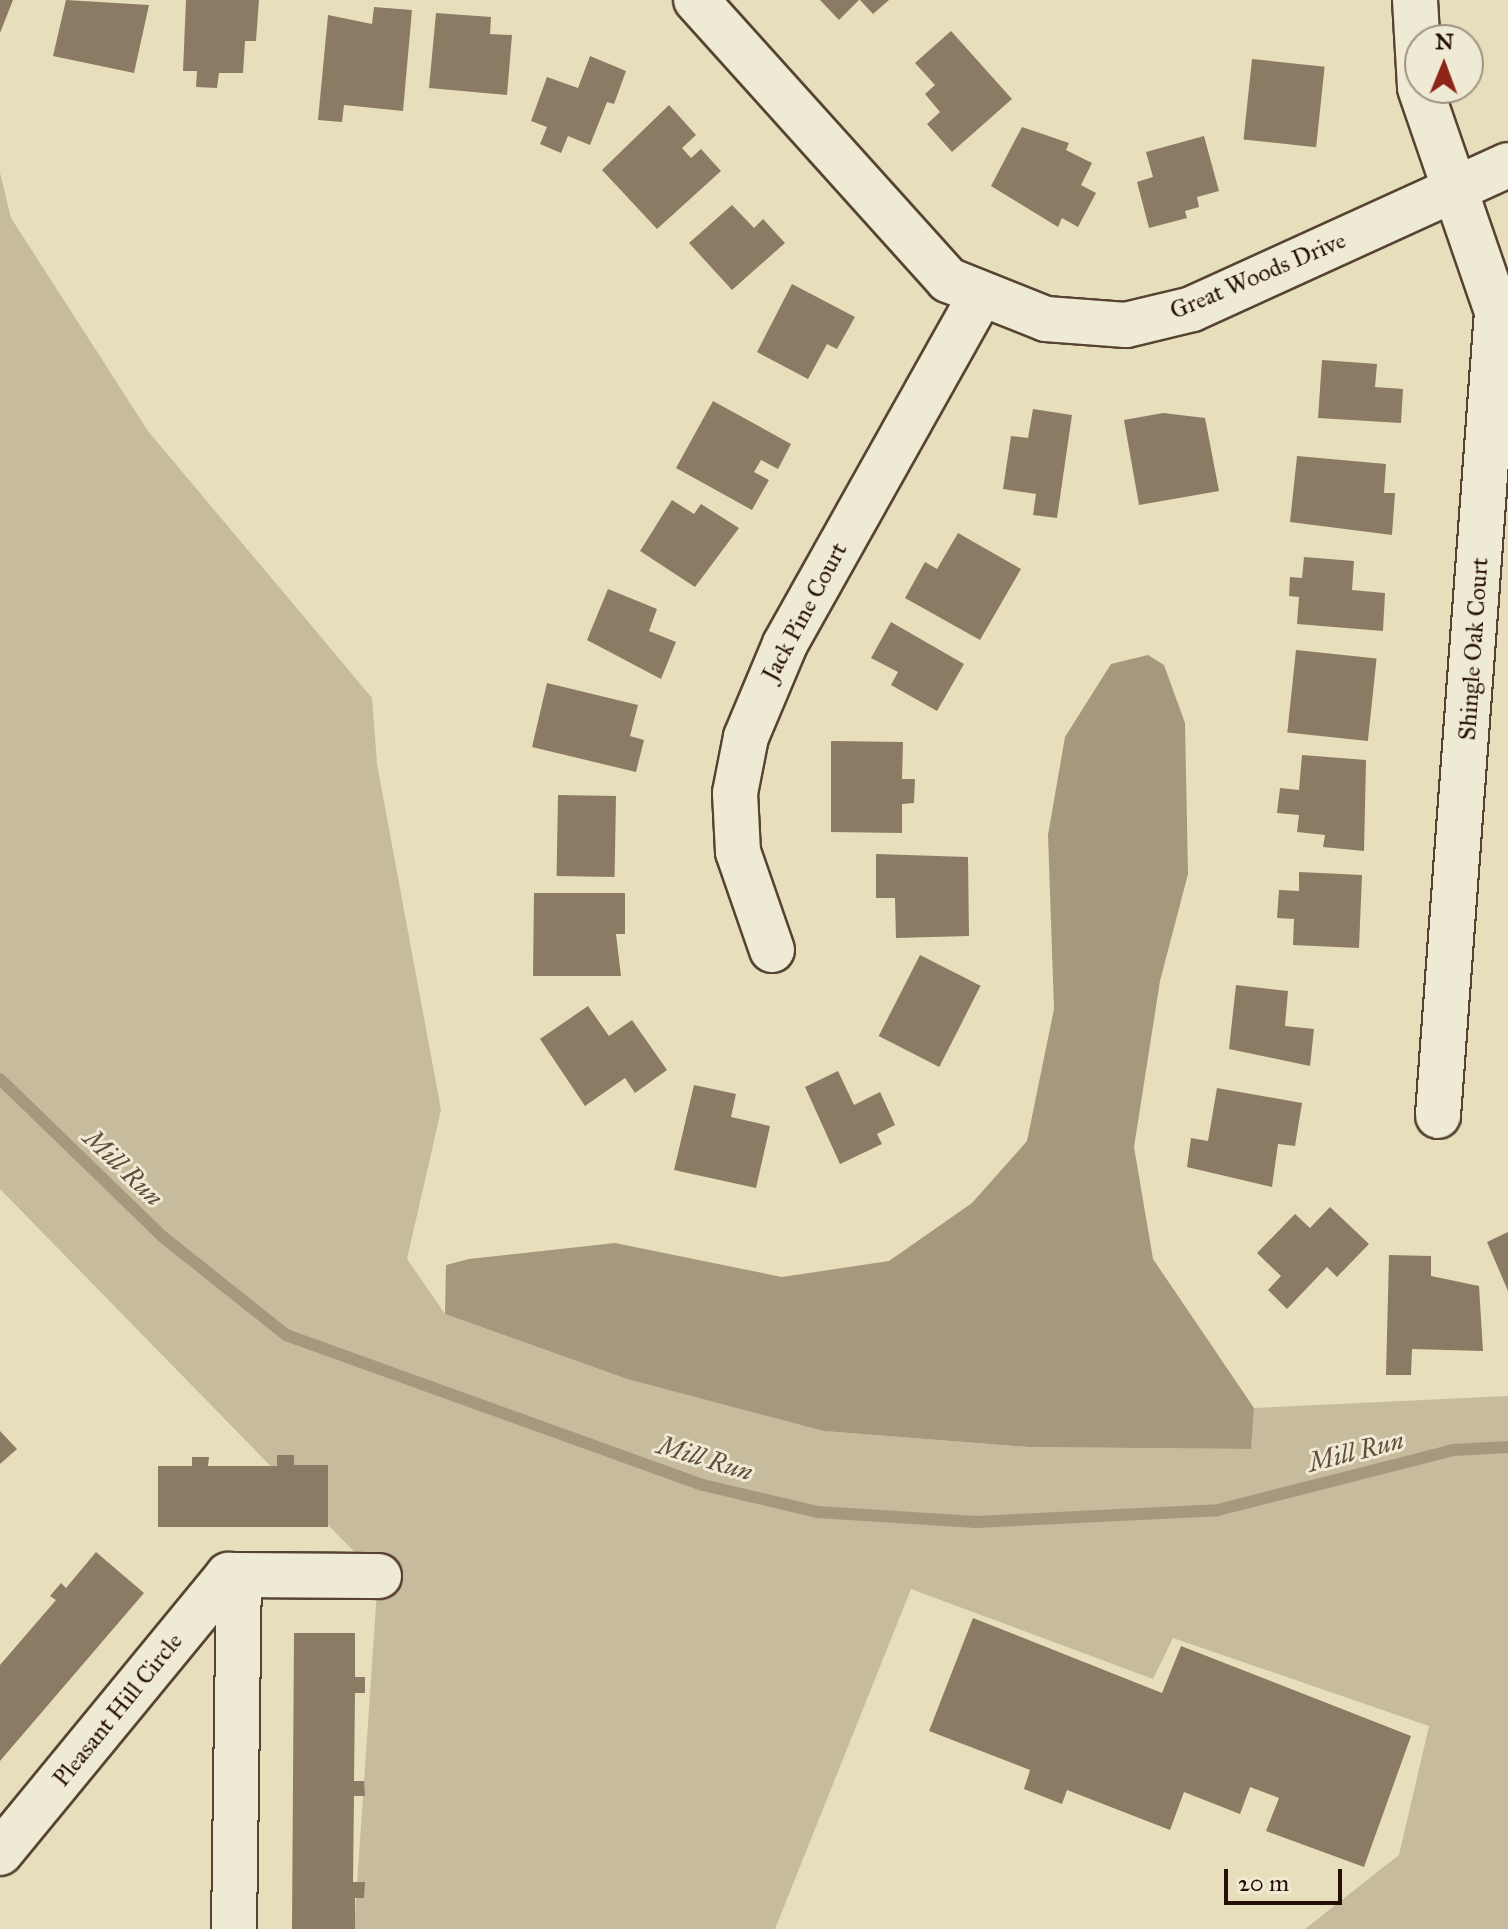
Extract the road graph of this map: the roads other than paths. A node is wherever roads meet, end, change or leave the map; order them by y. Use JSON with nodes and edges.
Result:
{"nodes":[{"id":1,"x":696,"y":0,"type":"edge"},
{"id":2,"x":1415,"y":0,"type":"edge"},
{"id":3,"x":1416,"y":24,"type":"edge"},
{"id":4,"x":1426,"y":104,"type":"edge"},
{"id":5,"x":1508,"y":165,"type":"edge"},
{"id":6,"x":1453,"y":189,"type":"junction"},
{"id":7,"x":979,"y":298,"type":"junction"},
{"id":8,"x":772,"y":950,"type":"dead end"},
{"id":9,"x":1438,"y":1116,"type":"dead end"},
{"id":10,"x":239,"y":1576,"type":"junction"},
{"id":11,"x":379,"y":1576,"type":"dead end"},
{"id":12,"x":0,"y":1853,"type":"edge"},
{"id":13,"x":234,"y":1929,"type":"edge"}],
"edges":[{"from":1,"to":7,"type":"street","name":"Great Woods Drive"},
{"from":2,"to":3,"type":"street","name":"Shingle Oak Court"},
{"from":4,"to":6,"type":"street","name":"Shingle Oak Court"},
{"from":5,"to":6,"type":"street","name":"Great Woods Drive"},
{"from":6,"to":7,"type":"street","name":"Great Woods Drive"},
{"from":6,"to":9,"type":"street","name":"Shingle Oak Court"},
{"from":7,"to":8,"type":"street","name":"Jack Pine Court"},
{"from":10,"to":11,"type":"street"},
{"from":10,"to":12,"type":"street","name":"Pleasant Hill Circle"},
{"from":10,"to":13,"type":"street"}]}
